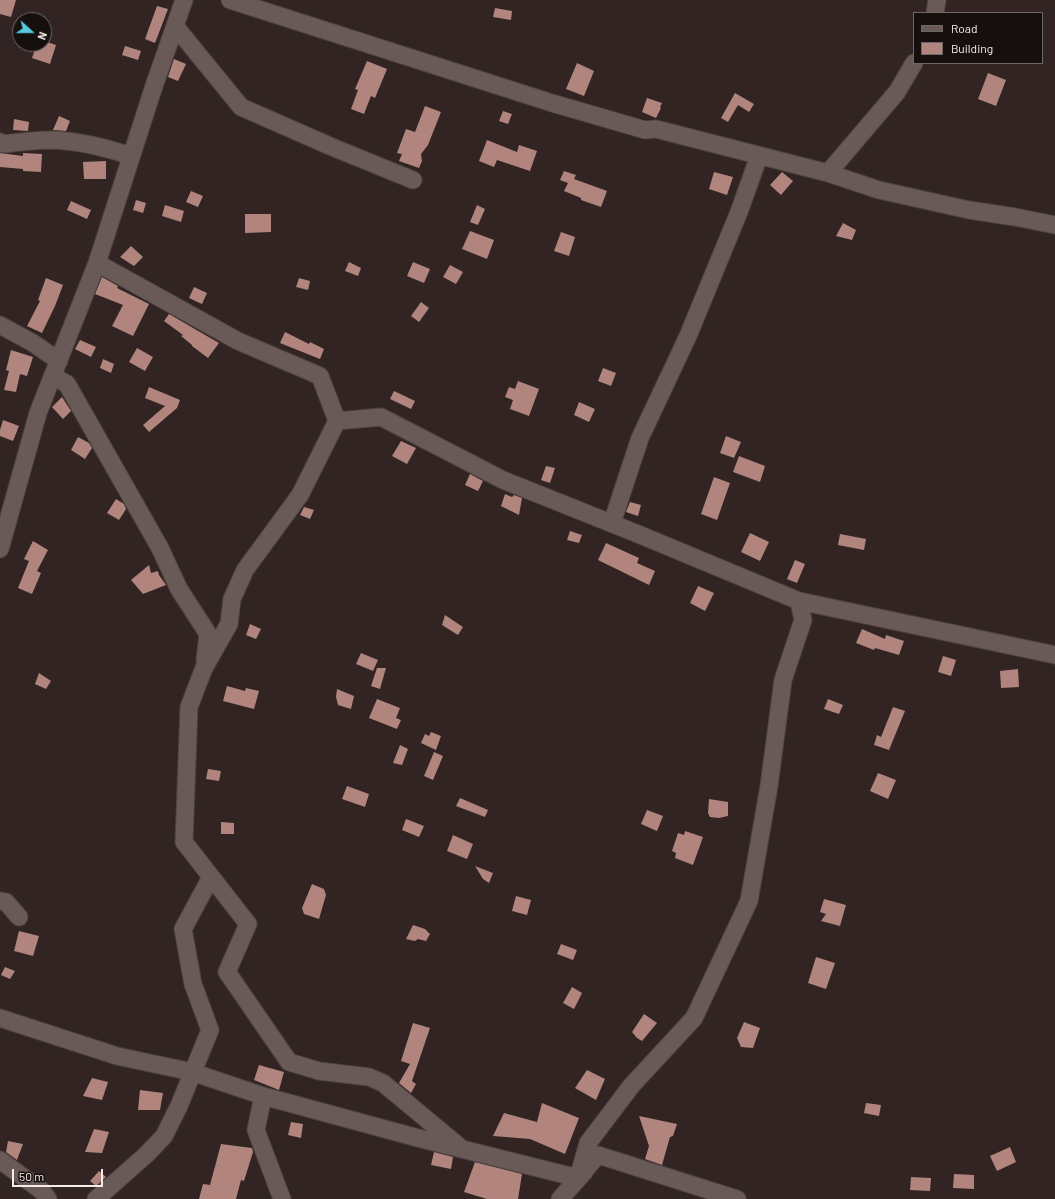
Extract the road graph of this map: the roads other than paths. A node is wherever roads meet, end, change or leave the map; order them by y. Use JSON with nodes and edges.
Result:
{"nodes":[{"id":1,"x":184,"y":0,"type":"edge"},
{"id":2,"x":230,"y":0,"type":"edge"},
{"id":3,"x":937,"y":0,"type":"edge"},
{"id":4,"x":935,"y":12,"type":"edge"},
{"id":5,"x":175,"y":26,"type":"junction"},
{"id":6,"x":913,"y":64,"type":"edge"},
{"id":7,"x":0,"y":142,"type":"edge"},
{"id":8,"x":131,"y":156,"type":"junction"},
{"id":9,"x":759,"y":156,"type":"junction"},
{"id":10,"x":828,"y":173,"type":"junction"},
{"id":11,"x":413,"y":180,"type":"dead end"},
{"id":12,"x":1055,"y":225,"type":"edge"},
{"id":13,"x":97,"y":263,"type":"junction"},
{"id":14,"x":0,"y":325,"type":"edge"},
{"id":15,"x":56,"y":368,"type":"junction"},
{"id":16,"x":337,"y":421,"type":"junction"},
{"id":17,"x":612,"y":523,"type":"junction"},
{"id":18,"x":0,"y":549,"type":"edge"},
{"id":19,"x":799,"y":601,"type":"junction"},
{"id":20,"x":1055,"y":655,"type":"edge"},
{"id":21,"x":204,"y":668,"type":"junction"},
{"id":22,"x":211,"y":877,"type":"junction"},
{"id":23,"x":0,"y":901,"type":"edge"},
{"id":24,"x":19,"y":917,"type":"dead end"},
{"id":25,"x":0,"y":1018,"type":"edge"},
{"id":26,"x":192,"y":1072,"type":"junction"},
{"id":27,"x":263,"y":1096,"type":"junction"},
{"id":28,"x":461,"y":1148,"type":"junction"},
{"id":29,"x":598,"y":1156,"type":"junction"},
{"id":30,"x":0,"y":1160,"type":"edge"},
{"id":31,"x":578,"y":1178,"type":"junction"},
{"id":32,"x":48,"y":1196,"type":"edge"},
{"id":33,"x":96,"y":1199,"type":"edge"},
{"id":34,"x":282,"y":1199,"type":"edge"},
{"id":35,"x":560,"y":1199,"type":"edge"},
{"id":36,"x":737,"y":1199,"type":"edge"}],
"edges":[{"from":1,"to":5,"type":"street"},
{"from":2,"to":9,"type":"street"},
{"from":3,"to":4,"type":"street"},
{"from":5,"to":8,"type":"street"},
{"from":5,"to":11,"type":"street"},
{"from":6,"to":10,"type":"street"},
{"from":7,"to":8,"type":"street"},
{"from":8,"to":13,"type":"street"},
{"from":9,"to":10,"type":"street"},
{"from":9,"to":17,"type":"street"},
{"from":10,"to":12,"type":"street"},
{"from":13,"to":15,"type":"street"},
{"from":13,"to":16,"type":"street"},
{"from":14,"to":15,"type":"street"},
{"from":15,"to":18,"type":"street"},
{"from":15,"to":21,"type":"street"},
{"from":16,"to":17,"type":"street"},
{"from":16,"to":21,"type":"street"},
{"from":17,"to":19,"type":"street"},
{"from":19,"to":20,"type":"street"},
{"from":19,"to":31,"type":"street"},
{"from":21,"to":22,"type":"street"},
{"from":22,"to":26,"type":"street"},
{"from":22,"to":28,"type":"street"},
{"from":23,"to":24,"type":"street"},
{"from":25,"to":26,"type":"street"},
{"from":26,"to":27,"type":"street"},
{"from":26,"to":33,"type":"street"},
{"from":27,"to":28,"type":"street"},
{"from":27,"to":34,"type":"street"},
{"from":28,"to":31,"type":"street"},
{"from":29,"to":31,"type":"street"},
{"from":29,"to":35,"type":"street"},
{"from":29,"to":36,"type":"street"},
{"from":30,"to":32,"type":"street"}]}
